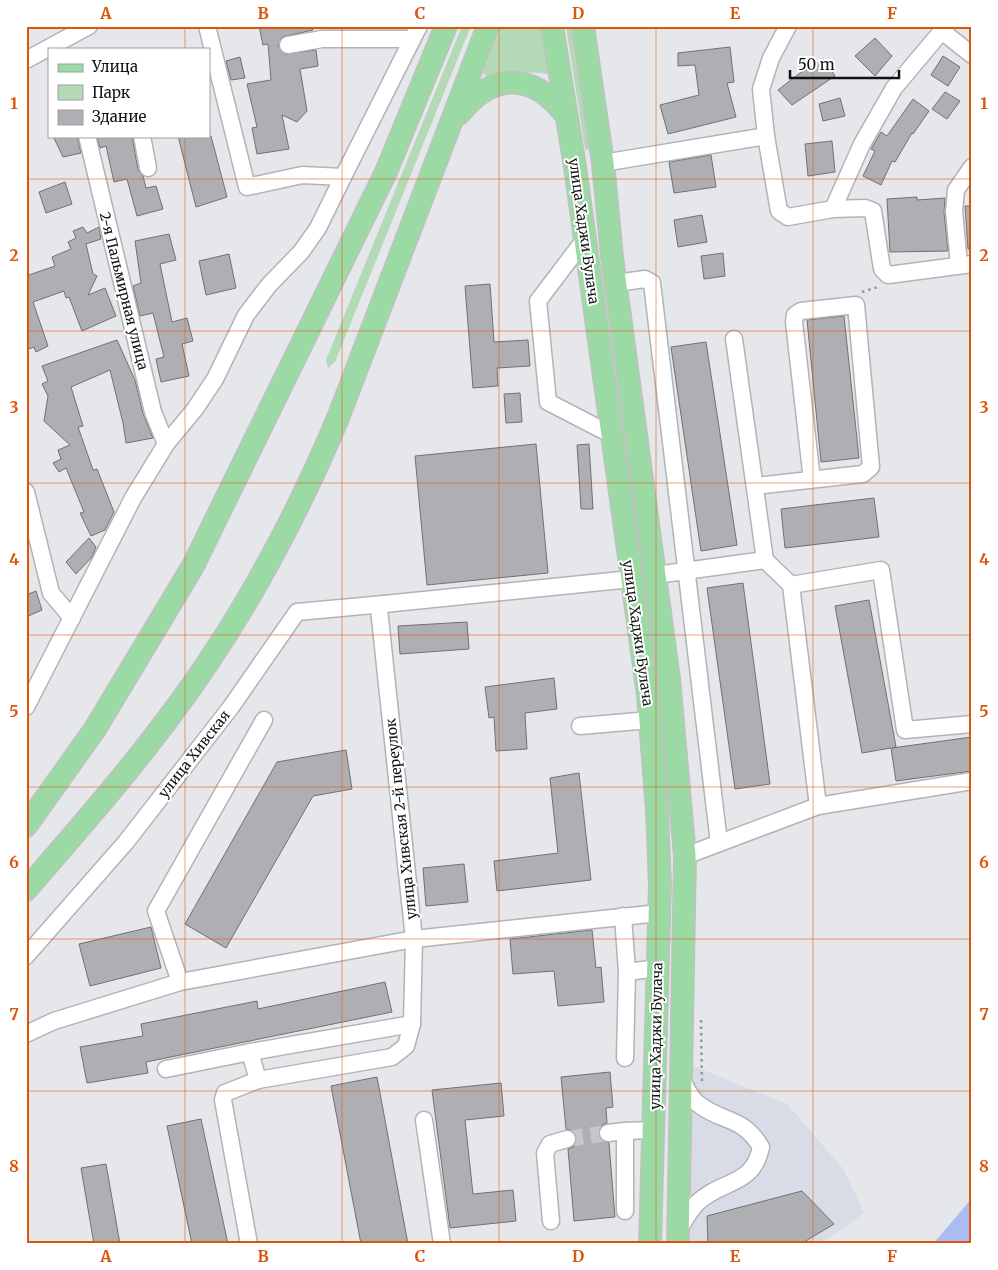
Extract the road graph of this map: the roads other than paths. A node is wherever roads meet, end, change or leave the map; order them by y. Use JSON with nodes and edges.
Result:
{"nodes":[{"id":1,"x":89,"y":26,"type":"edge"},
{"id":2,"x":207,"y":26,"type":"edge"},
{"id":3,"x":446,"y":26,"type":"edge"},
{"id":4,"x":488,"y":26,"type":"edge"},
{"id":5,"x":552,"y":26,"type":"edge"},
{"id":6,"x":583,"y":26,"type":"edge"},
{"id":7,"x":788,"y":26,"type":"edge"},
{"id":8,"x":945,"y":29,"type":"edge"},
{"id":9,"x":416,"y":33,"type":"edge"},
{"id":10,"x":65,"y":45,"type":"edge"},
{"id":11,"x":288,"y":45,"type":"dead end"},
{"id":12,"x":48,"y":52,"type":"edge"},
{"id":13,"x":972,"y":55,"type":"edge"},
{"id":14,"x":26,"y":60,"type":"edge"},
{"id":15,"x":565,"y":114,"type":"junction"},
{"id":16,"x":453,"y":122,"type":"junction"},
{"id":17,"x":766,"y":136,"type":"junction"},
{"id":18,"x":87,"y":138,"type":"edge"},
{"id":19,"x":142,"y":138,"type":"edge"},
{"id":20,"x":602,"y":163,"type":"junction"},
{"id":21,"x":575,"y":167,"type":"junction"},
{"id":22,"x":972,"y":167,"type":"edge"},
{"id":23,"x":148,"y":168,"type":"dead end"},
{"id":24,"x":343,"y":178,"type":"junction"},
{"id":25,"x":833,"y":209,"type":"junction"},
{"id":26,"x":585,"y":239,"type":"junction"},
{"id":27,"x":966,"y":264,"type":"edge"},
{"id":28,"x":616,"y":283,"type":"junction"},
{"id":29,"x":734,"y":339,"type":"dead end"},
{"id":30,"x":612,"y":435,"type":"junction"},
{"id":31,"x":166,"y":444,"type":"junction"},
{"id":32,"x":812,"y":480,"type":"junction"},
{"id":33,"x":755,"y":486,"type":"junction"},
{"id":34,"x":26,"y":492,"type":"edge"},
{"id":35,"x":765,"y":560,"type":"junction"},
{"id":36,"x":688,"y":570,"type":"junction"},
{"id":37,"x":656,"y":575,"type":"junction"},
{"id":38,"x":630,"y":579,"type":"junction"},
{"id":39,"x":791,"y":584,"type":"junction"},
{"id":40,"x":381,"y":609,"type":"junction"},
{"id":41,"x":72,"y":618,"type":"junction"},
{"id":42,"x":26,"y":707,"type":"edge"},
{"id":43,"x":264,"y":720,"type":"dead end"},
{"id":44,"x":650,"y":720,"type":"junction"},
{"id":45,"x":972,"y":724,"type":"edge"},
{"id":46,"x":580,"y":726,"type":"dead end"},
{"id":47,"x":972,"y":782,"type":"edge"},
{"id":48,"x":818,"y":806,"type":"junction"},
{"id":49,"x":26,"y":826,"type":"edge"},
{"id":50,"x":719,"y":843,"type":"junction"},
{"id":51,"x":685,"y":856,"type":"junction"},
{"id":52,"x":26,"y":890,"type":"edge"},
{"id":53,"x":659,"y":913,"type":"junction"},
{"id":54,"x":624,"y":916,"type":"junction"},
{"id":55,"x":414,"y":938,"type":"junction"},
{"id":56,"x":26,"y":956,"type":"edge"},
{"id":57,"x":658,"y":968,"type":"junction"},
{"id":58,"x":627,"y":972,"type":"junction"},
{"id":59,"x":180,"y":982,"type":"junction"},
{"id":60,"x":412,"y":1024,"type":"junction"},
{"id":61,"x":26,"y":1034,"type":"edge"},
{"id":62,"x":250,"y":1052,"type":"junction"},
{"id":63,"x":626,"y":1058,"type":"dead end"},
{"id":64,"x":166,"y":1069,"type":"dead end"},
{"id":65,"x":681,"y":1076,"type":"junction"},
{"id":66,"x":258,"y":1080,"type":"junction"},
{"id":67,"x":424,"y":1120,"type":"dead end"},
{"id":68,"x":654,"y":1130,"type":"junction"},
{"id":69,"x":626,"y":1132,"type":"junction"},
{"id":70,"x":608,"y":1133,"type":"tunnel mouth"},
{"id":71,"x":567,"y":1139,"type":"tunnel mouth"},
{"id":72,"x":625,"y":1212,"type":"dead end"},
{"id":73,"x":551,"y":1221,"type":"dead end"},
{"id":74,"x":678,"y":1236,"type":"edge"},
{"id":75,"x":248,"y":1244,"type":"edge"},
{"id":76,"x":442,"y":1244,"type":"edge"},
{"id":77,"x":650,"y":1244,"type":"edge"}],
"edges":[{"from":1,"to":10,"type":"street"},
{"from":2,"to":24,"type":"street"},
{"from":3,"to":49,"type":"main road"},
{"from":4,"to":16,"type":"main road"},
{"from":5,"to":15,"type":"main road","name":"улица Хаджи Булача"},
{"from":6,"to":20,"type":"main road","name":"улица Хаджи Булача"},
{"from":7,"to":17,"type":"street"},
{"from":8,"to":13,"type":"street"},
{"from":8,"to":25,"type":"street"},
{"from":9,"to":11,"type":"street"},
{"from":9,"to":24,"type":"street"},
{"from":12,"to":14,"type":"street"},
{"from":15,"to":16,"type":"main road"},
{"from":15,"to":21,"type":"main road","name":"улица Хаджи Булача"},
{"from":16,"to":52,"type":"main road"},
{"from":17,"to":20,"type":"street"},
{"from":17,"to":25,"type":"street"},
{"from":18,"to":31,"type":"street","name":"2-я Пальмирная улица"},
{"from":19,"to":23,"type":"street"},
{"from":20,"to":21,"type":"main road"},
{"from":20,"to":28,"type":"main road","name":"улица Хаджи Булача"},
{"from":21,"to":26,"type":"main road","name":"улица Хаджи Булача"},
{"from":22,"to":27,"type":"street"},
{"from":24,"to":31,"type":"street"},
{"from":25,"to":27,"type":"street"},
{"from":26,"to":30,"type":"main road","name":"улица Хаджи Булача"},
{"from":26,"to":30,"type":"street"},
{"from":28,"to":36,"type":"street"},
{"from":28,"to":37,"type":"main road","name":"улица Хаджи Булача"},
{"from":29,"to":33,"type":"street"},
{"from":30,"to":38,"type":"main road","name":"улица Хаджи Булача"},
{"from":31,"to":41,"type":"street"},
{"from":32,"to":32,"type":"street"},
{"from":32,"to":33,"type":"street"},
{"from":33,"to":35,"type":"street"},
{"from":34,"to":41,"type":"street"},
{"from":35,"to":36,"type":"street"},
{"from":35,"to":39,"type":"street"},
{"from":36,"to":37,"type":"street"},
{"from":36,"to":50,"type":"street"},
{"from":37,"to":38,"type":"main road"},
{"from":37,"to":51,"type":"main road","name":"улица Хаджи Булача"},
{"from":38,"to":40,"type":"street","name":"улица Хивская"},
{"from":38,"to":44,"type":"main road","name":"улица Хаджи Булача"},
{"from":39,"to":45,"type":"street"},
{"from":39,"to":48,"type":"street"},
{"from":40,"to":55,"type":"street","name":"улица Хивская 2-й переулок"},
{"from":40,"to":56,"type":"street","name":"улица Хивская"},
{"from":41,"to":42,"type":"street"},
{"from":43,"to":59,"type":"street"},
{"from":44,"to":46,"type":"street"},
{"from":44,"to":53,"type":"main road","name":"улица Хаджи Булача"},
{"from":47,"to":48,"type":"street"},
{"from":48,"to":50,"type":"street"},
{"from":50,"to":51,"type":"street"},
{"from":51,"to":65,"type":"main road","name":"улица Хаджи Булача"},
{"from":53,"to":54,"type":"street"},
{"from":53,"to":57,"type":"main road","name":"улица Хаджи Булача"},
{"from":54,"to":55,"type":"street"},
{"from":54,"to":58,"type":"street"},
{"from":55,"to":59,"type":"street"},
{"from":55,"to":60,"type":"street","name":"улица Хивская 2-й переулок"},
{"from":57,"to":58,"type":"street"},
{"from":57,"to":68,"type":"main road","name":"улица Хаджи Булача"},
{"from":58,"to":63,"type":"street"},
{"from":59,"to":61,"type":"street"},
{"from":60,"to":62,"type":"street"},
{"from":60,"to":66,"type":"street","name":"улица Хивская 2-й переулок"},
{"from":62,"to":64,"type":"street"},
{"from":62,"to":66,"type":"street"},
{"from":65,"to":74,"type":"main road","name":"улица Хаджи Булача"},
{"from":65,"to":74,"type":"street"},
{"from":66,"to":75,"type":"street","name":"улица Хивская 2-й переулок"},
{"from":67,"to":76,"type":"street"},
{"from":68,"to":69,"type":"street"},
{"from":68,"to":77,"type":"main road","name":"улица Хаджи Булача"},
{"from":69,"to":70,"type":"street"},
{"from":69,"to":72,"type":"street"},
{"from":71,"to":73,"type":"street"}]}
